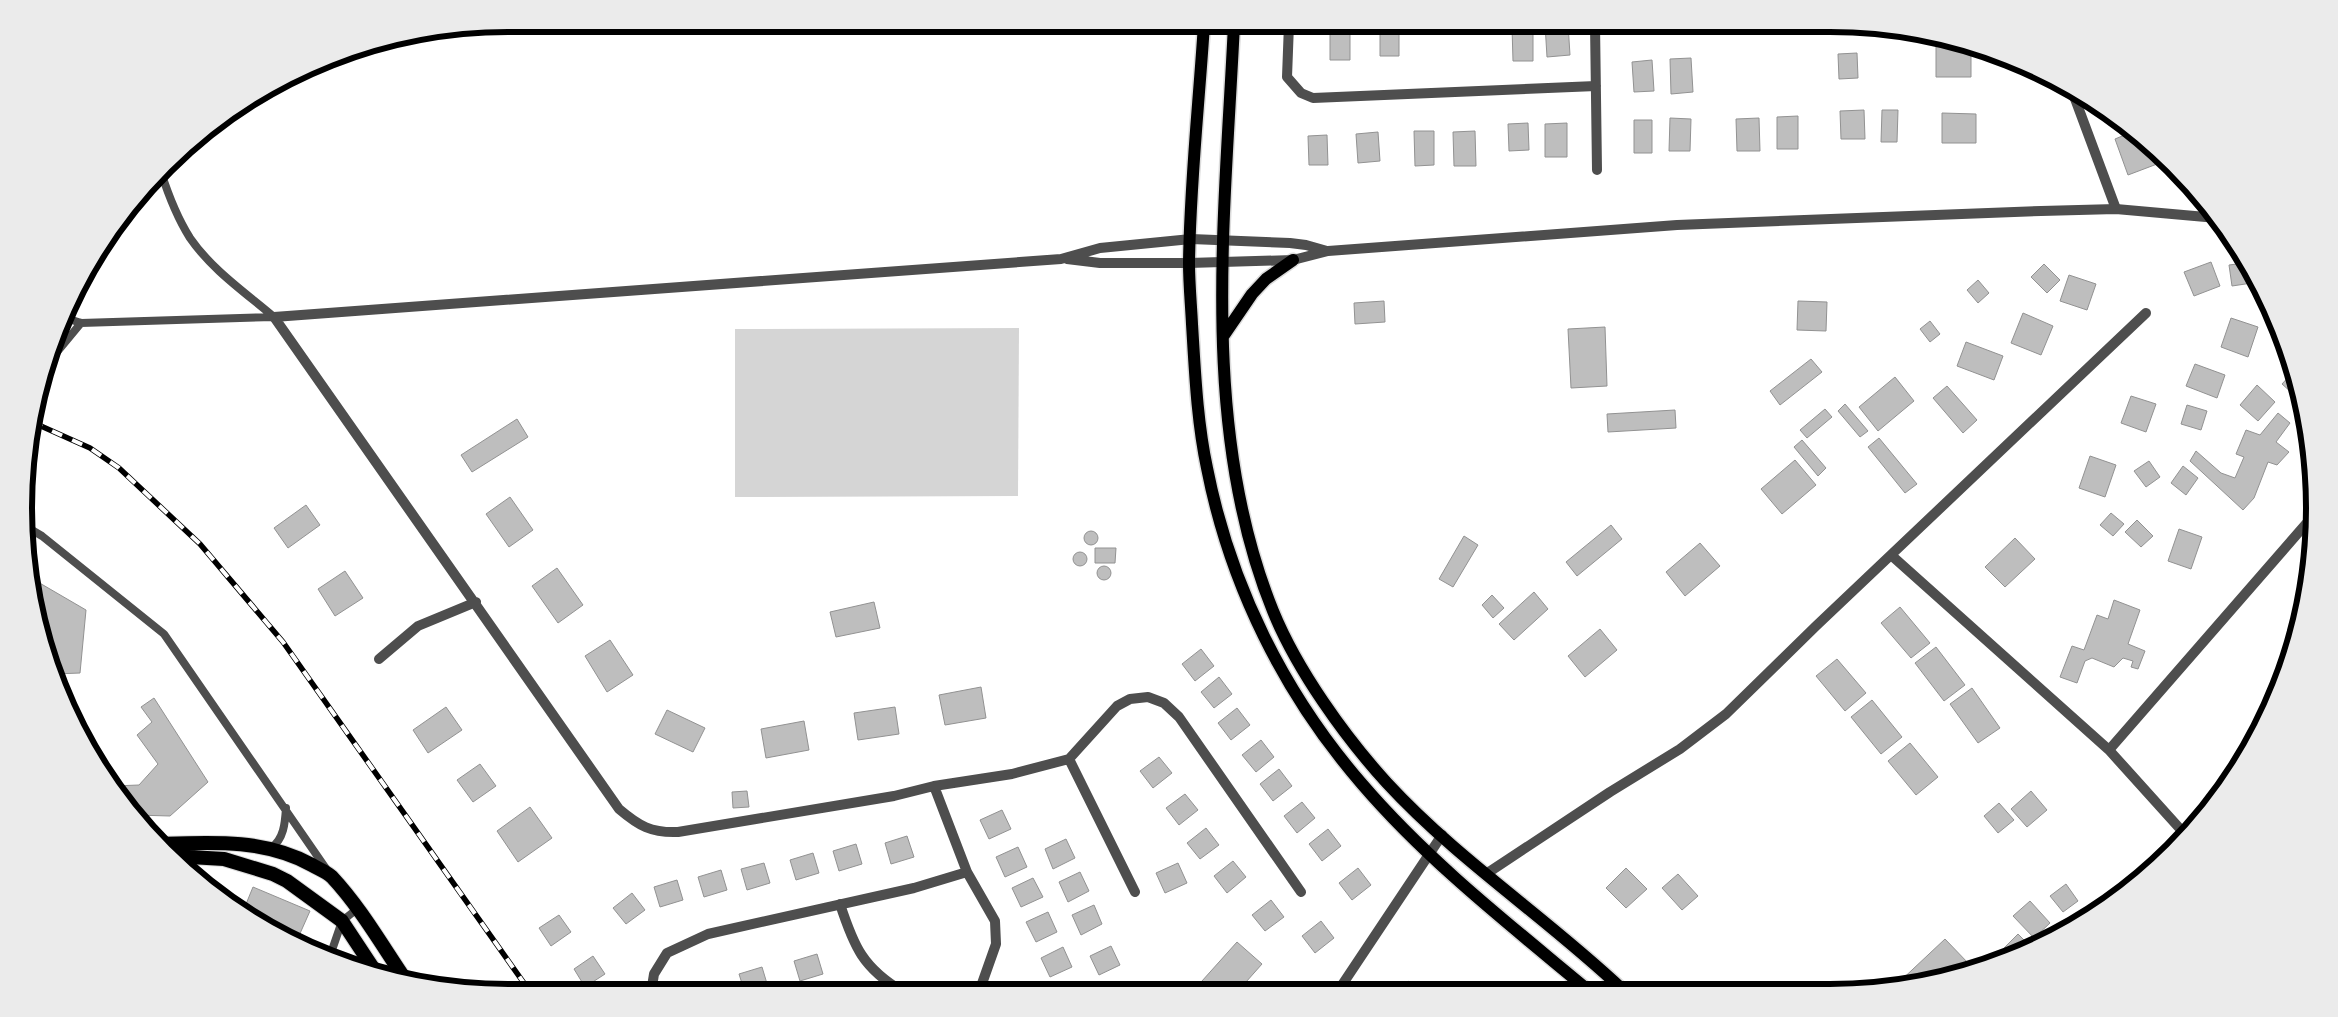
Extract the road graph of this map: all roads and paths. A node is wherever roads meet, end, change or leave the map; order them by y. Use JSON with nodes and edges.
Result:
{"nodes":[{"id":1,"x":1204,"y":32,"type":"edge"},
{"id":2,"x":1234,"y":32,"type":"edge"},
{"id":3,"x":1288,"y":32,"type":"edge"},
{"id":4,"x":1595,"y":32,"type":"edge"},
{"id":5,"x":1596,"y":86,"type":"junction"},
{"id":6,"x":2076,"y":101,"type":"edge"},
{"id":7,"x":1597,"y":170,"type":"dead end"},
{"id":8,"x":164,"y":181,"type":"edge"},
{"id":9,"x":2116,"y":209,"type":"junction"},
{"id":10,"x":2205,"y":217,"type":"edge"},
{"id":11,"x":1224,"y":239,"type":"junction"},
{"id":12,"x":1191,"y":240,"type":"junction"},
{"id":13,"x":1328,"y":251,"type":"junction"},
{"id":14,"x":1061,"y":258,"type":"junction"},
{"id":15,"x":1293,"y":260,"type":"junction"},
{"id":16,"x":1223,"y":261,"type":"junction"},
{"id":17,"x":1189,"y":263,"type":"junction"},
{"id":18,"x":2146,"y":313,"type":"dead end"},
{"id":19,"x":274,"y":317,"type":"junction"},
{"id":20,"x":72,"y":320,"type":"edge"},
{"id":21,"x":81,"y":323,"type":"junction"},
{"id":22,"x":1224,"y":335,"type":"junction"},
{"id":23,"x":62,"y":346,"type":"edge"},
{"id":24,"x":2305,"y":525,"type":"edge"},
{"id":25,"x":33,"y":531,"type":"edge"},
{"id":26,"x":1891,"y":555,"type":"junction"},
{"id":27,"x":476,"y":602,"type":"junction"},
{"id":28,"x":379,"y":659,"type":"dead end"},
{"id":29,"x":2109,"y":750,"type":"junction"},
{"id":30,"x":1069,"y":759,"type":"junction"},
{"id":31,"x":934,"y":786,"type":"junction"},
{"id":32,"x":286,"y":808,"type":"junction"},
{"id":33,"x":2180,"y":829,"type":"edge"},
{"id":34,"x":1442,"y":835,"type":"junction"},
{"id":35,"x":171,"y":844,"type":"edge"},
{"id":36,"x":271,"y":848,"type":"junction"},
{"id":37,"x":1428,"y":852,"type":"junction"},
{"id":38,"x":185,"y":857,"type":"edge"},
{"id":39,"x":967,"y":872,"type":"junction"},
{"id":40,"x":1486,"y":874,"type":"junction"},
{"id":41,"x":331,"y":876,"type":"junction"},
{"id":42,"x":1136,"y":892,"type":"dead end"},
{"id":43,"x":1301,"y":892,"type":"dead end"},
{"id":44,"x":840,"y":904,"type":"junction"},
{"id":45,"x":357,"y":909,"type":"junction"},
{"id":46,"x":342,"y":921,"type":"junction"},
{"id":47,"x":332,"y":950,"type":"edge"},
{"id":48,"x":370,"y":964,"type":"edge"},
{"id":49,"x":400,"y":971,"type":"edge"},
{"id":50,"x":652,"y":984,"type":"edge"},
{"id":51,"x":890,"y":984,"type":"edge"},
{"id":52,"x":982,"y":984,"type":"edge"},
{"id":53,"x":1343,"y":984,"type":"edge"},
{"id":54,"x":1581,"y":984,"type":"edge"},
{"id":55,"x":1616,"y":984,"type":"edge"}],
"edges":[{"from":1,"to":12,"type":"main road"},
{"from":2,"to":11,"type":"main road"},
{"from":3,"to":5,"type":"street"},
{"from":4,"to":5,"type":"street"},
{"from":5,"to":7,"type":"street"},
{"from":6,"to":9,"type":"street"},
{"from":8,"to":19,"type":"lane"},
{"from":9,"to":10,"type":"street"},
{"from":9,"to":13,"type":"street"},
{"from":11,"to":12,"type":"street"},
{"from":11,"to":13,"type":"street"},
{"from":11,"to":16,"type":"main road"},
{"from":12,"to":14,"type":"street"},
{"from":12,"to":17,"type":"main road"},
{"from":13,"to":15,"type":"street"},
{"from":14,"to":17,"type":"street"},
{"from":14,"to":19,"type":"street"},
{"from":15,"to":16,"type":"street"},
{"from":15,"to":22,"type":"main road"},
{"from":16,"to":17,"type":"street"},
{"from":16,"to":22,"type":"main road"},
{"from":17,"to":37,"type":"main road"},
{"from":18,"to":26,"type":"street"},
{"from":19,"to":21,"type":"lane"},
{"from":19,"to":27,"type":"street"},
{"from":20,"to":21,"type":"lane"},
{"from":21,"to":23,"type":"lane"},
{"from":22,"to":34,"type":"main road"},
{"from":24,"to":29,"type":"street"},
{"from":25,"to":32,"type":"lane"},
{"from":26,"to":29,"type":"street"},
{"from":26,"to":40,"type":"street"},
{"from":27,"to":28,"type":"street"},
{"from":27,"to":31,"type":"street"},
{"from":29,"to":33,"type":"street"},
{"from":30,"to":31,"type":"street"},
{"from":30,"to":42,"type":"street"},
{"from":30,"to":43,"type":"street"},
{"from":31,"to":39,"type":"street"},
{"from":32,"to":36,"type":"lane"},
{"from":32,"to":41,"type":"lane"},
{"from":34,"to":37,"type":"street"},
{"from":34,"to":40,"type":"main road"},
{"from":35,"to":36,"type":"highway"},
{"from":36,"to":41,"type":"highway"},
{"from":37,"to":53,"type":"street"},
{"from":37,"to":54,"type":"main road"},
{"from":38,"to":46,"type":"highway"},
{"from":39,"to":44,"type":"street"},
{"from":39,"to":52,"type":"street"},
{"from":40,"to":55,"type":"main road"},
{"from":41,"to":45,"type":"highway"},
{"from":44,"to":50,"type":"street"},
{"from":44,"to":51,"type":"street"},
{"from":45,"to":46,"type":"lane"},
{"from":45,"to":49,"type":"highway"},
{"from":46,"to":47,"type":"lane"},
{"from":46,"to":48,"type":"highway"}]}
